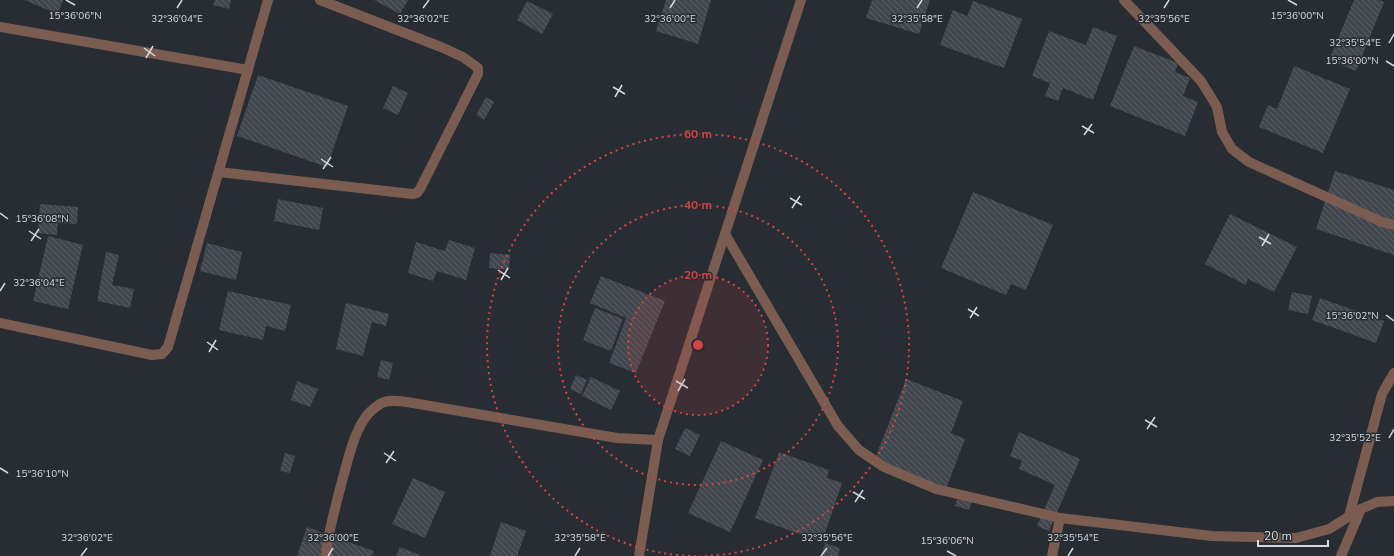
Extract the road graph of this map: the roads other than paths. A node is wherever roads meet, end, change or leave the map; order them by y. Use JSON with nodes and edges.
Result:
{"nodes":[{"id":1,"x":268,"y":0,"type":"edge"},
{"id":2,"x":320,"y":0,"type":"edge"},
{"id":3,"x":801,"y":0,"type":"edge"},
{"id":4,"x":1124,"y":0,"type":"edge"},
{"id":5,"x":0,"y":27,"type":"edge"},
{"id":6,"x":248,"y":70,"type":"junction"},
{"id":7,"x":219,"y":172,"type":"junction"},
{"id":8,"x":1394,"y":225,"type":"edge"},
{"id":9,"x":725,"y":234,"type":"junction"},
{"id":10,"x":0,"y":323,"type":"edge"},
{"id":11,"x":1394,"y":373,"type":"edge"},
{"id":12,"x":658,"y":440,"type":"junction"},
{"id":13,"x":1394,"y":501,"type":"edge"},
{"id":14,"x":1361,"y":509,"type":"junction"},
{"id":15,"x":1349,"y":516,"type":"junction"},
{"id":16,"x":1060,"y":518,"type":"junction"},
{"id":17,"x":326,"y":556,"type":"edge"},
{"id":18,"x":639,"y":556,"type":"edge"},
{"id":19,"x":1052,"y":556,"type":"edge"},
{"id":20,"x":1341,"y":556,"type":"edge"}],
"edges":[{"from":1,"to":6,"type":"street"},
{"from":2,"to":7,"type":"street"},
{"from":3,"to":9,"type":"street"},
{"from":4,"to":8,"type":"street"},
{"from":5,"to":6,"type":"street"},
{"from":6,"to":7,"type":"street"},
{"from":7,"to":10,"type":"street"},
{"from":9,"to":12,"type":"street"},
{"from":9,"to":16,"type":"street"},
{"from":11,"to":15,"type":"street"},
{"from":12,"to":17,"type":"street"},
{"from":12,"to":18,"type":"street"},
{"from":13,"to":14,"type":"street"},
{"from":14,"to":15,"type":"street"},
{"from":14,"to":20,"type":"street"},
{"from":15,"to":16,"type":"street"},
{"from":16,"to":19,"type":"street"}]}
